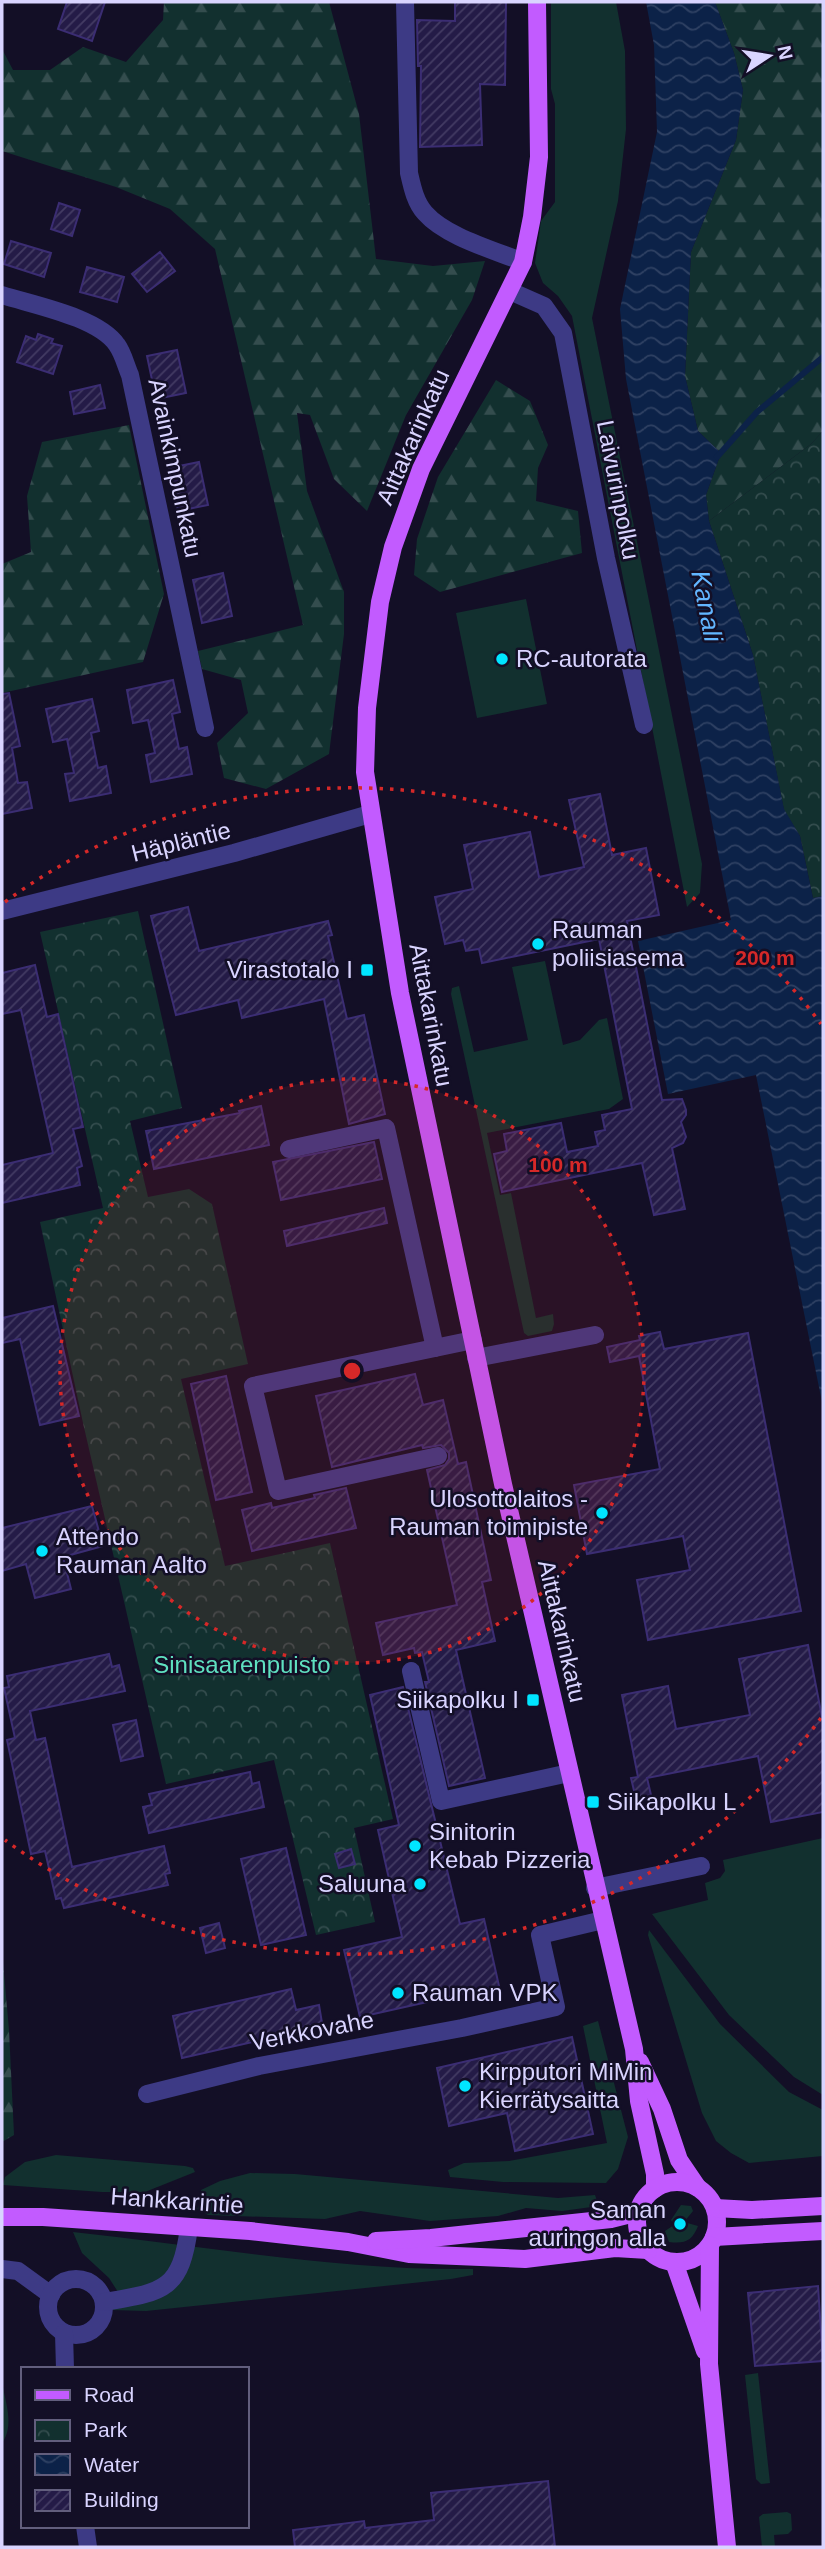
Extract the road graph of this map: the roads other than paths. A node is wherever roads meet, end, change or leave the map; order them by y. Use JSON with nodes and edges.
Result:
{"nodes":[{"id":1,"x":405,"y":2,"type":"edge"},
{"id":2,"x":537,"y":2,"type":"edge"},
{"id":3,"x":523,"y":262,"type":"junction"},
{"id":4,"x":510,"y":291,"type":"junction"},
{"id":5,"x":2,"y":295,"type":"edge"},
{"id":6,"x":644,"y":724,"type":"dead end"},
{"id":7,"x":205,"y":728,"type":"dead end"},
{"id":8,"x":370,"y":814,"type":"junction"},
{"id":9,"x":2,"y":911,"type":"edge"},
{"id":10,"x":289,"y":1149,"type":"dead end"},
{"id":11,"x":594,"y":1335,"type":"dead end"},
{"id":12,"x":473,"y":1340,"type":"junction"},
{"id":13,"x":435,"y":1348,"type":"junction"},
{"id":14,"x":476,"y":1358,"type":"junction"},
{"id":15,"x":438,"y":1456,"type":"dead end"},
{"id":16,"x":411,"y":1671,"type":"dead end"},
{"id":17,"x":569,"y":1773,"type":"junction"},
{"id":18,"x":701,"y":1866,"type":"dead end"},
{"id":19,"x":595,"y":1888,"type":"junction"},
{"id":20,"x":603,"y":1920,"type":"junction"},
{"id":21,"x":634,"y":2049,"type":"junction"},
{"id":22,"x":148,"y":2094,"type":"dead end"},
{"id":23,"x":698,"y":2188,"type":"junction"},
{"id":24,"x":656,"y":2189,"type":"junction"},
{"id":25,"x":823,"y":2206,"type":"edge"},
{"id":26,"x":715,"y":2208,"type":"junction"},
{"id":27,"x":639,"y":2212,"type":"junction"},
{"id":28,"x":2,"y":2217,"type":"edge"},
{"id":29,"x":189,"y":2227,"type":"junction"},
{"id":30,"x":823,"y":2231,"type":"edge"},
{"id":31,"x":712,"y":2241,"type":"junction"},
{"id":32,"x":348,"y":2242,"type":"junction"},
{"id":33,"x":649,"y":2250,"type":"junction"},
{"id":34,"x":674,"y":2262,"type":"junction"},
{"id":35,"x":2,"y":2269,"type":"edge"},
{"id":36,"x":51,"y":2295,"type":"junction"},
{"id":37,"x":104,"y":2302,"type":"junction"},
{"id":38,"x":64,"y":2333,"type":"junction"},
{"id":39,"x":709,"y":2364,"type":"junction"},
{"id":40,"x":65,"y":2367,"type":"edge"},
{"id":41,"x":85,"y":2528,"type":"edge"},
{"id":42,"x":88,"y":2547,"type":"edge"},
{"id":43,"x":727,"y":2547,"type":"edge"}],
"edges":[{"from":1,"to":3,"type":"street"},
{"from":2,"to":3,"type":"main road","name":"Aittakarinkatu"},
{"from":3,"to":4,"type":"main road","name":"Aittakarinkatu"},
{"from":4,"to":6,"type":"street","name":"Laivurinpolku"},
{"from":4,"to":8,"type":"main road","name":"Aittakarinkatu"},
{"from":5,"to":7,"type":"street","name":"Avainkimpunkatu"},
{"from":8,"to":9,"type":"street","name":"Häpläntie"},
{"from":8,"to":12,"type":"main road","name":"Aittakarinkatu"},
{"from":10,"to":13,"type":"street"},
{"from":11,"to":14,"type":"street"},
{"from":12,"to":13,"type":"street"},
{"from":12,"to":14,"type":"main road","name":"Aittakarinkatu"},
{"from":13,"to":15,"type":"street"},
{"from":14,"to":17,"type":"main road","name":"Aittakarinkatu"},
{"from":16,"to":17,"type":"street"},
{"from":17,"to":19,"type":"main road","name":"Aittakarinkatu"},
{"from":18,"to":19,"type":"street"},
{"from":19,"to":20,"type":"main road","name":"Aittakarinkatu"},
{"from":20,"to":21,"type":"main road","name":"Aittakarinkatu"},
{"from":20,"to":22,"type":"street","name":"Verkkovahe"},
{"from":21,"to":23,"type":"main road","name":"Aittakarinkatu"},
{"from":21,"to":24,"type":"main road","name":"Aittakarinkatu"},
{"from":23,"to":24,"type":"main road"},
{"from":23,"to":26,"type":"main road"},
{"from":24,"to":27,"type":"main road"},
{"from":25,"to":26,"type":"main road"},
{"from":26,"to":31,"type":"main road"},
{"from":27,"to":32,"type":"main road","name":"Hankkarintie"},
{"from":27,"to":33,"type":"main road"},
{"from":28,"to":29,"type":"main road","name":"Hankkarintie"},
{"from":29,"to":32,"type":"main road","name":"Hankkarintie"},
{"from":29,"to":37,"type":"street"},
{"from":30,"to":31,"type":"main road"},
{"from":31,"to":34,"type":"main road"},
{"from":31,"to":39,"type":"main road"},
{"from":32,"to":33,"type":"main road","name":"Hankkarintie"},
{"from":33,"to":34,"type":"main road"},
{"from":34,"to":39,"type":"main road"},
{"from":35,"to":36,"type":"street"},
{"from":36,"to":37,"type":"street"},
{"from":36,"to":38,"type":"street"},
{"from":37,"to":38,"type":"street"},
{"from":38,"to":40,"type":"street"},
{"from":39,"to":43,"type":"main road"},
{"from":41,"to":42,"type":"street"}]}
